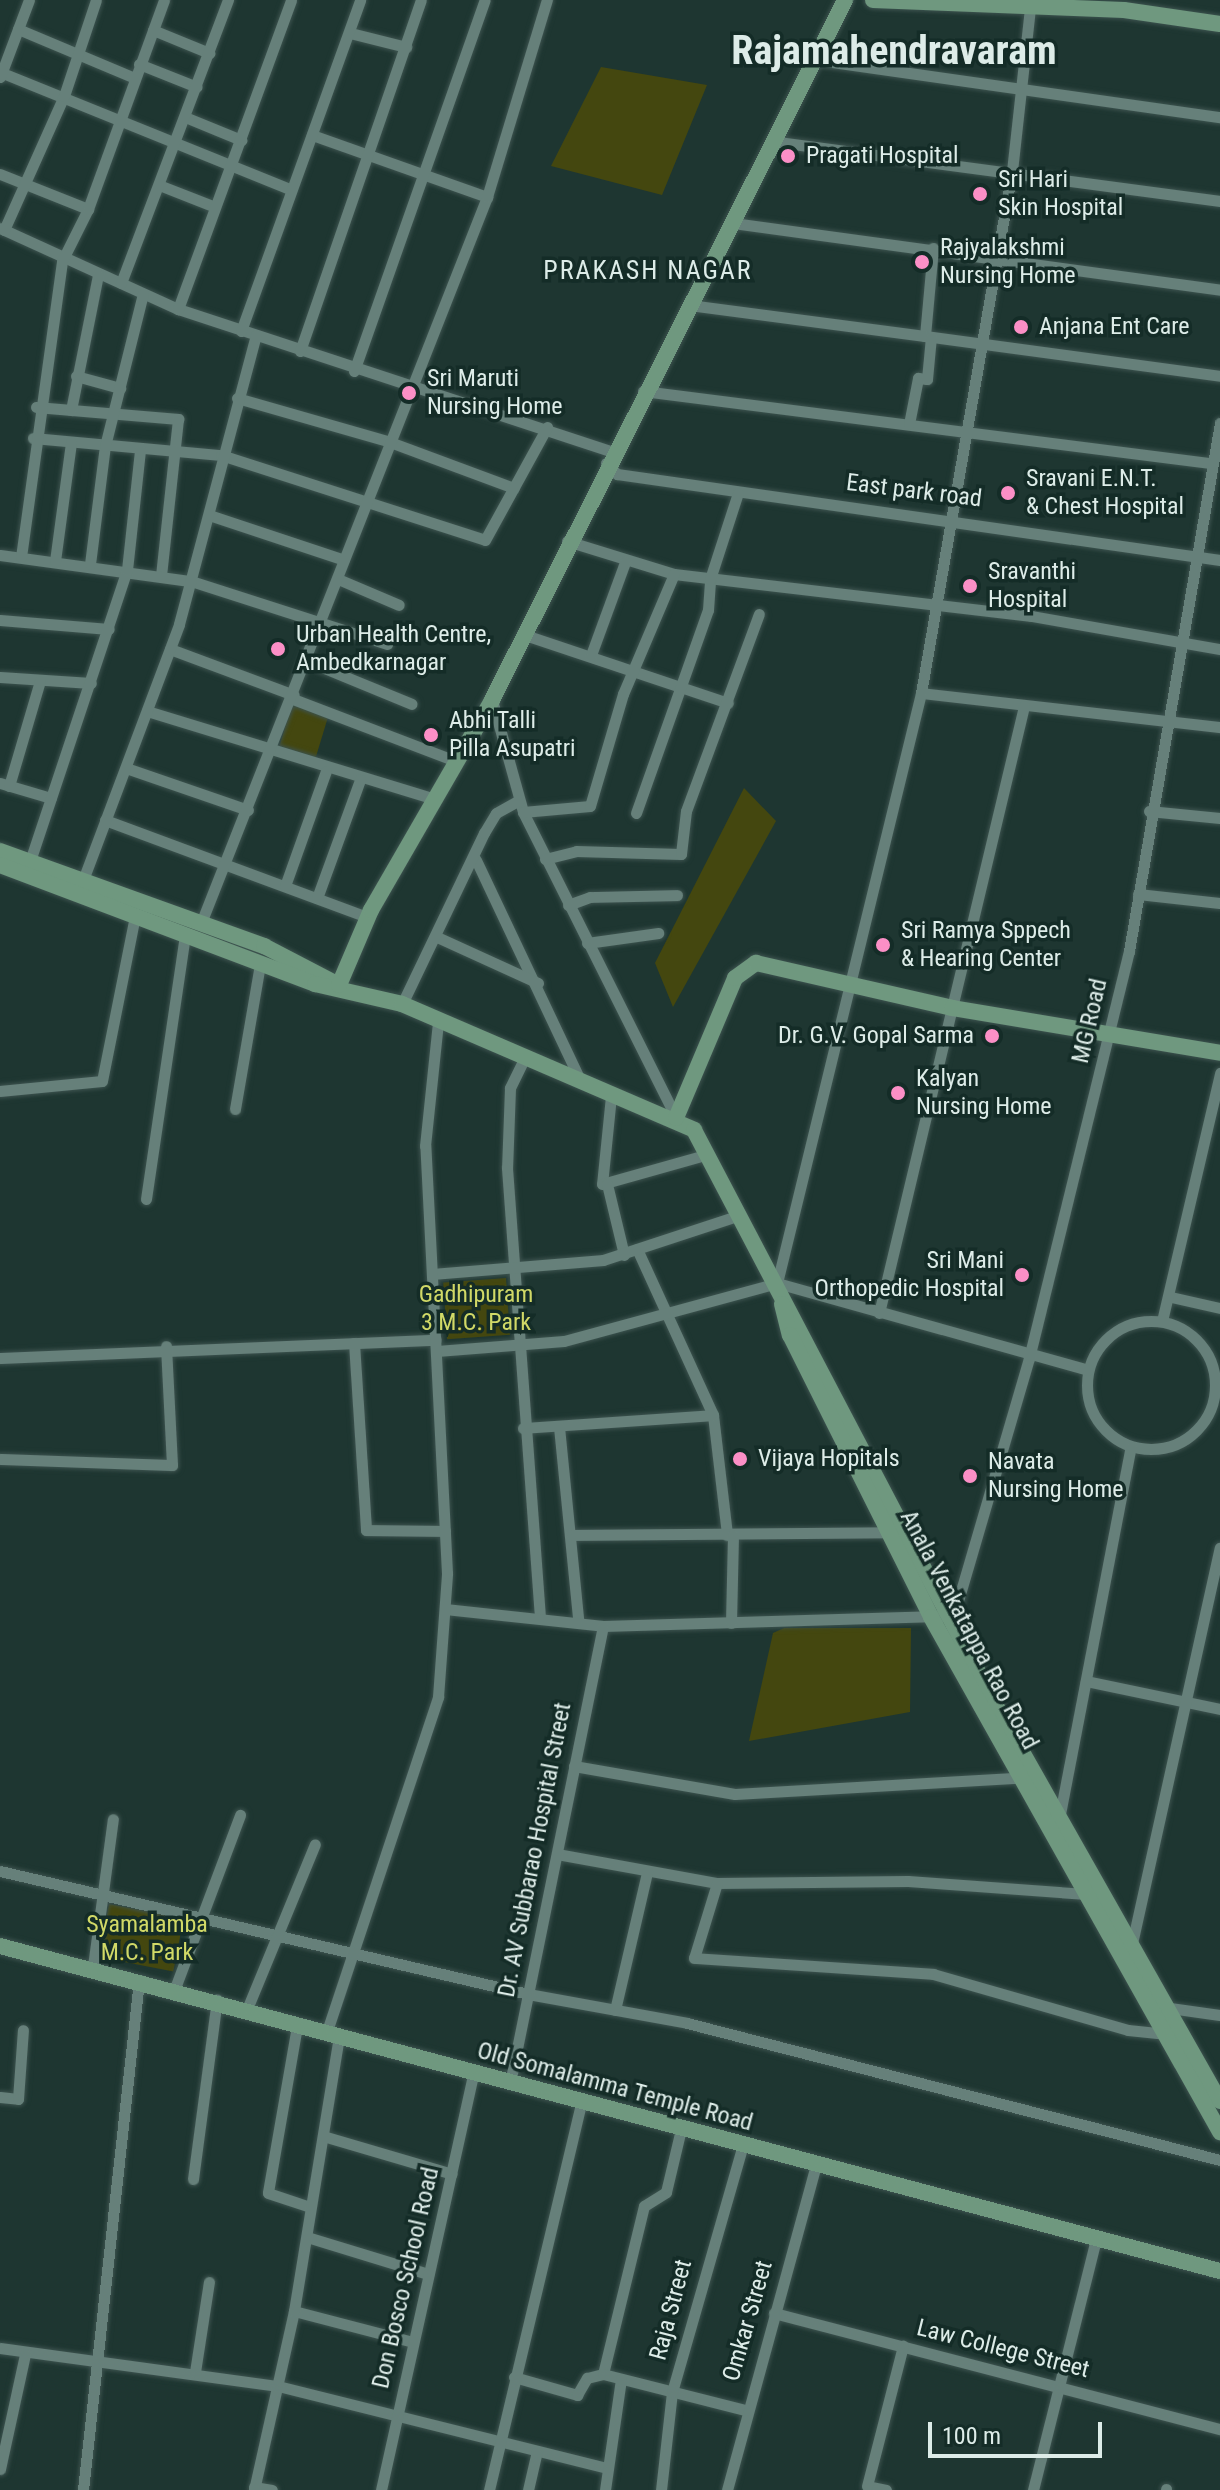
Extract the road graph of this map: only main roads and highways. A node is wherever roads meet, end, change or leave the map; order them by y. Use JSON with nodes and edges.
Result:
{"nodes":[{"id":1,"x":845,"y":0,"type":"edge"},
{"id":2,"x":873,"y":0,"type":"edge"},
{"id":3,"x":970,"y":2,"type":"edge"},
{"id":4,"x":1124,"y":5,"type":"edge"},
{"id":5,"x":1220,"y":24,"type":"edge"},
{"id":6,"x":0,"y":851,"type":"edge"},
{"id":7,"x":0,"y":865,"type":"edge"},
{"id":8,"x":339,"y":985,"type":"junction"},
{"id":9,"x":1220,"y":1053,"type":"edge"},
{"id":10,"x":676,"y":1118,"type":"junction"},
{"id":11,"x":777,"y":1283,"type":"junction"},
{"id":12,"x":939,"y":1617,"type":"junction"},
{"id":13,"x":1030,"y":1777,"type":"junction"},
{"id":14,"x":0,"y":1946,"type":"edge"},
{"id":15,"x":1130,"y":1949,"type":"junction"},
{"id":16,"x":1220,"y":2101,"type":"edge"},
{"id":17,"x":1220,"y":2132,"type":"edge"},
{"id":18,"x":1220,"y":2271,"type":"edge"}],
"edges":[{"from":1,"to":8,"type":"main road"},
{"from":2,"to":3,"type":"main road"},
{"from":3,"to":4,"type":"main road"},
{"from":4,"to":5,"type":"main road"},
{"from":6,"to":8,"type":"main road"},
{"from":7,"to":8,"type":"main road"},
{"from":8,"to":10,"type":"main road"},
{"from":9,"to":10,"type":"main road"},
{"from":10,"to":11,"type":"main road"},
{"from":11,"to":12,"type":"main road","name":"Anala Venkatappa Rao Road"},
{"from":11,"to":12,"type":"main road","name":"Anala Venkatappa Rao Road"},
{"from":12,"to":13,"type":"main road","name":"Anala Venkatappa Rao Road"},
{"from":13,"to":15,"type":"main road","name":"Anala Venkatappa Rao Road"},
{"from":13,"to":15,"type":"main road","name":"Anala Venkatappa Rao Road"},
{"from":14,"to":18,"type":"main road","name":"Old Somalamma Temple Road"},
{"from":15,"to":16,"type":"main road","name":"Anala Venkatappa Rao Road"},
{"from":15,"to":17,"type":"main road","name":"Anala Venkatappa Rao Road"}]}
